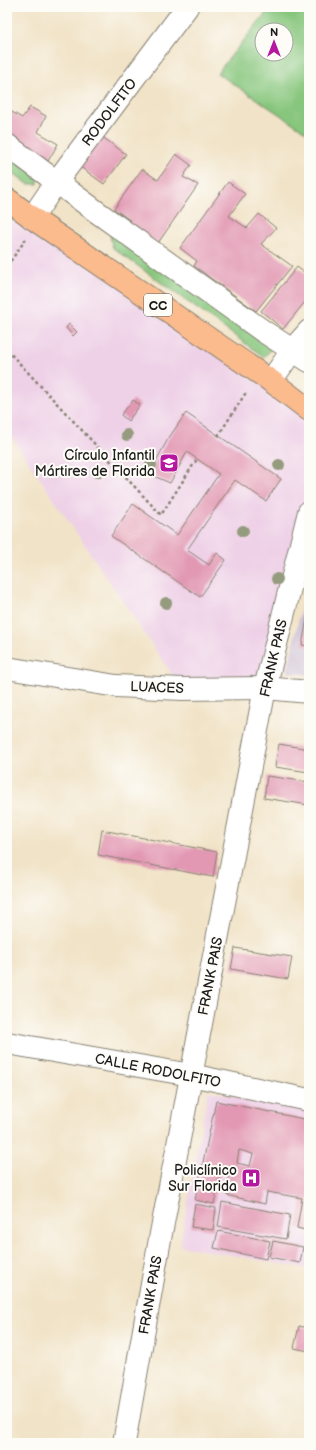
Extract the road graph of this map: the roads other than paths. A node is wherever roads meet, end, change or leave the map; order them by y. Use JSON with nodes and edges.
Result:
{"nodes":[{"id":1,"x":187,"y":7,"type":"edge"},
{"id":2,"x":7,"y":145,"type":"edge"},
{"id":3,"x":57,"y":181,"type":"junction"},
{"id":4,"x":7,"y":199,"type":"edge"},
{"id":5,"x":35,"y":220,"type":"junction"},
{"id":6,"x":309,"y":331,"type":"edge"},
{"id":7,"x":301,"y":355,"type":"edge"},
{"id":8,"x":264,"y":377,"type":"junction"},
{"id":9,"x":309,"y":410,"type":"edge"},
{"id":10,"x":309,"y":512,"type":"edge"},
{"id":11,"x":7,"y":668,"type":"edge"},
{"id":12,"x":265,"y":688,"type":"junction"},
{"id":13,"x":309,"y":692,"type":"edge"},
{"id":14,"x":7,"y":1042,"type":"edge"},
{"id":15,"x":191,"y":1075,"type":"junction"},
{"id":16,"x":309,"y":1100,"type":"edge"},
{"id":17,"x":124,"y":1443,"type":"edge"}],
"edges":[{"from":1,"to":3,"type":"street","name":"RODOLFITO"},
{"from":2,"to":3,"type":"street"},
{"from":3,"to":5,"type":"street","name":"RODOLFITO"},
{"from":3,"to":7,"type":"street"},
{"from":4,"to":5,"type":"highway","number":"CC"},
{"from":5,"to":8,"type":"highway","number":"CC"},
{"from":6,"to":7,"type":"street"},
{"from":7,"to":8,"type":"street"},
{"from":8,"to":9,"type":"highway","number":"CC"},
{"from":10,"to":12,"type":"street","name":"FRANK PAIS"},
{"from":11,"to":12,"type":"street","name":"LUACES"},
{"from":12,"to":13,"type":"street","name":"LUACES"},
{"from":12,"to":15,"type":"street","name":"FRANK PAIS"},
{"from":14,"to":15,"type":"street","name":"CALLE RODOLFITO"},
{"from":15,"to":16,"type":"street","name":"CALLE RODOLFITO"},
{"from":15,"to":17,"type":"street","name":"FRANK PAIS"}]}
